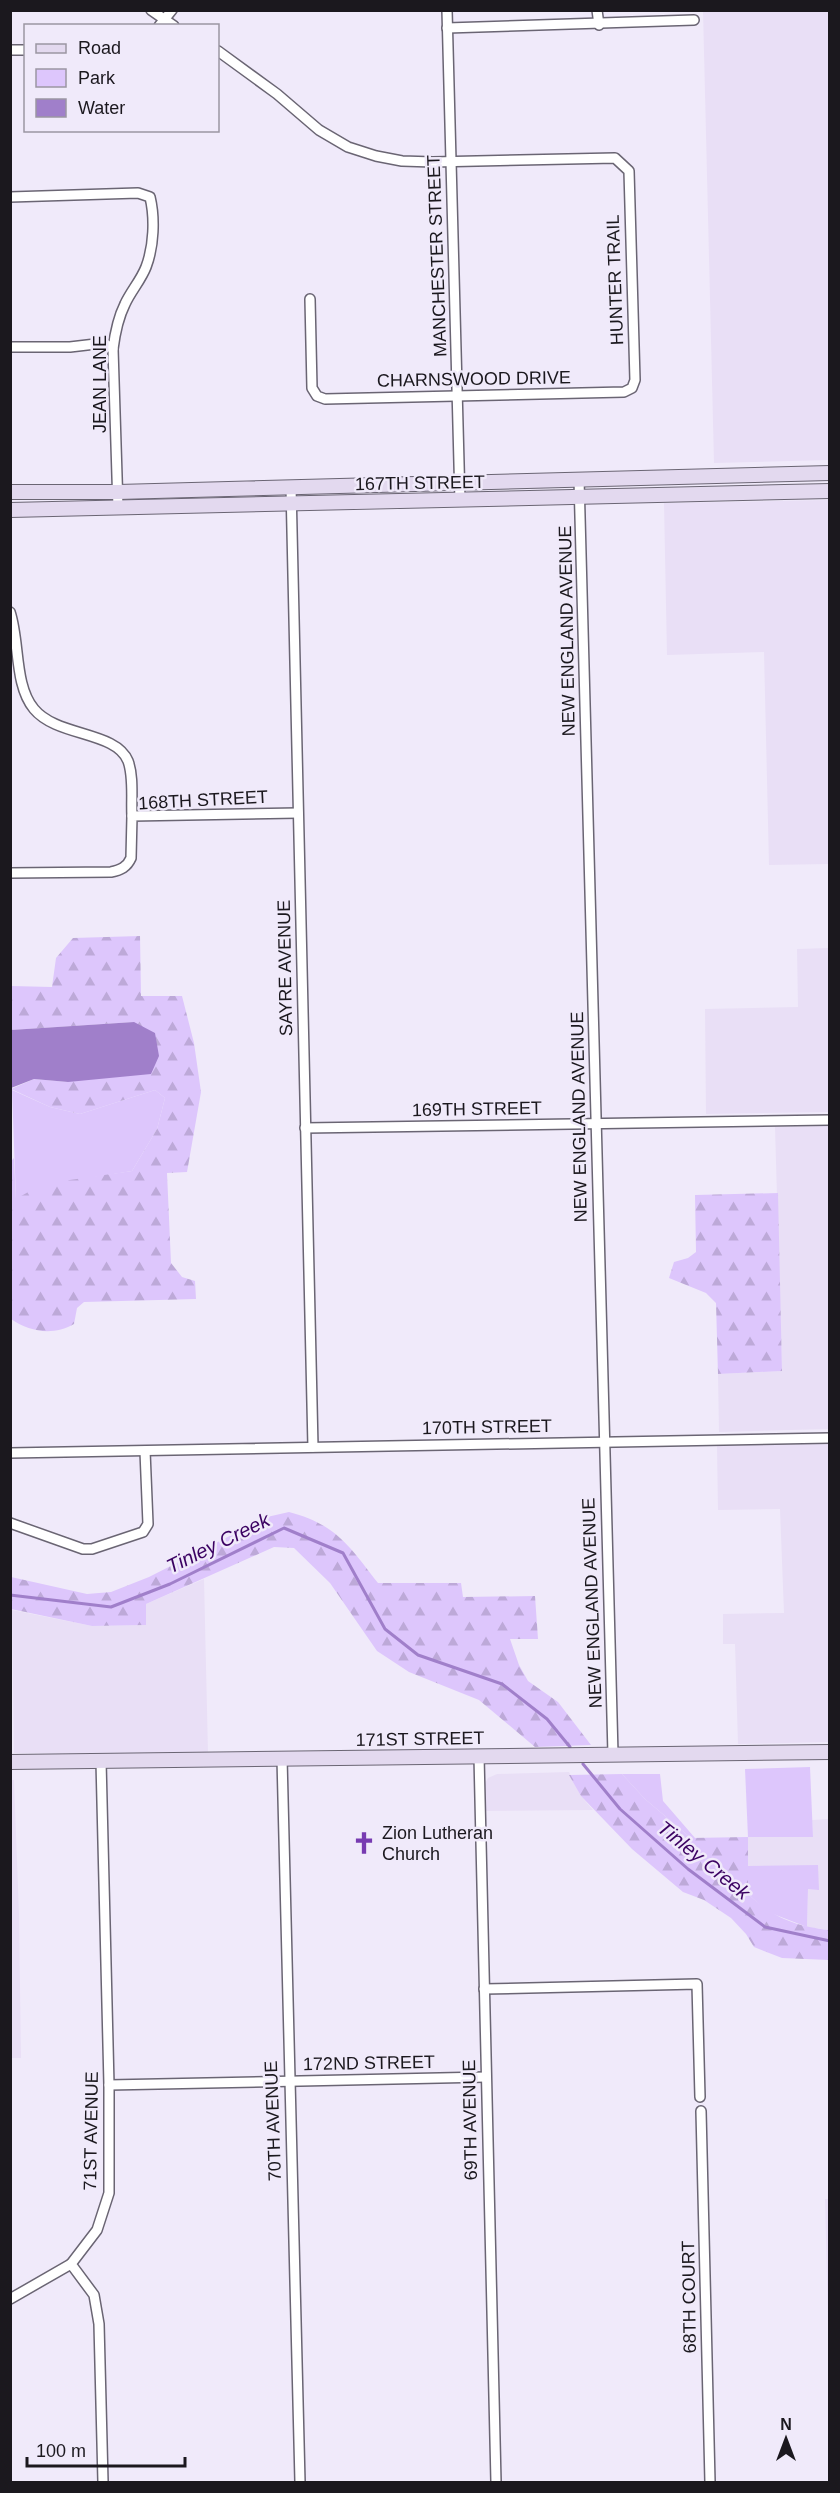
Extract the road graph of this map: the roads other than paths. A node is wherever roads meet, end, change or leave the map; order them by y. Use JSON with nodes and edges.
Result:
{"nodes":[{"id":1,"x":151,"y":10,"type":"edge"},
{"id":2,"x":172,"y":10,"type":"edge"},
{"id":3,"x":447,"y":10,"type":"edge"},
{"id":4,"x":597,"y":10,"type":"edge"},
{"id":5,"x":694,"y":20,"type":"dead end"},
{"id":6,"x":162,"y":23,"type":"edge"},
{"id":7,"x":599,"y":25,"type":"junction"},
{"id":8,"x":447,"y":28,"type":"junction"},
{"id":9,"x":219,"y":52,"type":"edge"},
{"id":10,"x":450,"y":162,"type":"junction"},
{"id":11,"x":10,"y":197,"type":"edge"},
{"id":12,"x":310,"y":299,"type":"dead end"},
{"id":13,"x":10,"y":347,"type":"edge"},
{"id":14,"x":114,"y":349,"type":"junction"},
{"id":15,"x":632,"y":388,"type":"joint"},
{"id":16,"x":458,"y":395,"type":"junction"},
{"id":17,"x":830,"y":473,"type":"edge"},
{"id":18,"x":579,"y":479,"type":"junction"},
{"id":19,"x":460,"y":483,"type":"junction"},
{"id":20,"x":291,"y":487,"type":"junction"},
{"id":21,"x":830,"y":491,"type":"edge"},
{"id":22,"x":10,"y":492,"type":"edge"},
{"id":23,"x":118,"y":492,"type":"junction"},
{"id":24,"x":581,"y":497,"type":"junction"},
{"id":25,"x":460,"y":501,"type":"junction"},
{"id":26,"x":291,"y":503,"type":"junction"},
{"id":27,"x":118,"y":508,"type":"junction"},
{"id":28,"x":10,"y":510,"type":"edge"},
{"id":29,"x":10,"y":612,"type":"edge"},
{"id":30,"x":15,"y":662,"type":"edge"},
{"id":31,"x":298,"y":813,"type":"junction"},
{"id":32,"x":132,"y":816,"type":"junction"},
{"id":33,"x":11,"y":875,"type":"edge"},
{"id":34,"x":830,"y":1120,"type":"edge"},
{"id":35,"x":595,"y":1124,"type":"junction"},
{"id":36,"x":305,"y":1128,"type":"junction"},
{"id":37,"x":830,"y":1438,"type":"edge"},
{"id":38,"x":604,"y":1442,"type":"junction"},
{"id":39,"x":313,"y":1447,"type":"junction"},
{"id":40,"x":145,"y":1450,"type":"junction"},
{"id":41,"x":10,"y":1453,"type":"edge"},
{"id":42,"x":10,"y":1523,"type":"edge"},
{"id":43,"x":830,"y":1752,"type":"edge"},
{"id":44,"x":613,"y":1754,"type":"junction"},
{"id":45,"x":479,"y":1756,"type":"junction"},
{"id":46,"x":282,"y":1758,"type":"junction"},
{"id":47,"x":101,"y":1761,"type":"junction"},
{"id":48,"x":10,"y":1762,"type":"edge"},
{"id":49,"x":484,"y":1989,"type":"junction"},
{"id":50,"x":486,"y":2078,"type":"junction"},
{"id":51,"x":288,"y":2081,"type":"junction"},
{"id":52,"x":110,"y":2085,"type":"junction"},
{"id":53,"x":700,"y":2097,"type":"dead end"},
{"id":54,"x":701,"y":2110,"type":"dead end"},
{"id":55,"x":71,"y":2264,"type":"junction"},
{"id":56,"x":10,"y":2299,"type":"edge"},
{"id":57,"x":103,"y":2482,"type":"edge"},
{"id":58,"x":300,"y":2482,"type":"edge"},
{"id":59,"x":496,"y":2482,"type":"edge"},
{"id":60,"x":710,"y":2482,"type":"edge"}],
"edges":[{"from":1,"to":6,"type":"street"},
{"from":2,"to":6,"type":"street"},
{"from":3,"to":8,"type":"street","name":"MANCHESTER STREET"},
{"from":4,"to":7,"type":"street"},
{"from":5,"to":7,"type":"street"},
{"from":7,"to":8,"type":"street"},
{"from":8,"to":10,"type":"street","name":"MANCHESTER STREET"},
{"from":9,"to":10,"type":"street"},
{"from":10,"to":15,"type":"street","name":"HUNTER TRAIL"},
{"from":10,"to":16,"type":"street","name":"MANCHESTER STREET"},
{"from":11,"to":14,"type":"street","name":"JEAN LANE"},
{"from":12,"to":16,"type":"street","name":"CHARNSWOOD DRIVE"},
{"from":13,"to":14,"type":"street"},
{"from":14,"to":23,"type":"street","name":"JEAN LANE"},
{"from":15,"to":16,"type":"street","name":"CHARNSWOOD DRIVE"},
{"from":16,"to":19,"type":"street","name":"MANCHESTER STREET"},
{"from":17,"to":18,"type":"main road","name":"167TH STREET"},
{"from":18,"to":19,"type":"main road","name":"167TH STREET"},
{"from":18,"to":24,"type":"street","name":"NEW ENGLAND AVENUE"},
{"from":19,"to":20,"type":"main road","name":"167TH STREET"},
{"from":19,"to":25,"type":"street","name":"MANCHESTER STREET"},
{"from":20,"to":23,"type":"main road","name":"167TH STREET"},
{"from":20,"to":26,"type":"street","name":"SAYRE AVENUE"},
{"from":21,"to":24,"type":"main road","name":"167TH STREET"},
{"from":22,"to":23,"type":"main road","name":"167TH STREET"},
{"from":23,"to":27,"type":"street","name":"JEAN LANE"},
{"from":24,"to":25,"type":"main road","name":"167TH STREET"},
{"from":24,"to":35,"type":"street","name":"NEW ENGLAND AVENUE"},
{"from":25,"to":26,"type":"main road","name":"167TH STREET"},
{"from":26,"to":27,"type":"main road","name":"167TH STREET"},
{"from":26,"to":31,"type":"street","name":"SAYRE AVENUE"},
{"from":27,"to":28,"type":"main road","name":"167TH STREET"},
{"from":29,"to":30,"type":"street"},
{"from":30,"to":32,"type":"street"},
{"from":31,"to":32,"type":"street","name":"168TH STREET"},
{"from":31,"to":36,"type":"street","name":"SAYRE AVENUE"},
{"from":32,"to":33,"type":"street","name":"168TH STREET"},
{"from":34,"to":35,"type":"street","name":"169TH STREET"},
{"from":35,"to":36,"type":"street","name":"169TH STREET"},
{"from":35,"to":38,"type":"street","name":"NEW ENGLAND AVENUE"},
{"from":36,"to":39,"type":"street","name":"SAYRE AVENUE"},
{"from":37,"to":38,"type":"street","name":"170TH STREET"},
{"from":38,"to":39,"type":"street","name":"170TH STREET"},
{"from":38,"to":44,"type":"street","name":"NEW ENGLAND AVENUE"},
{"from":39,"to":40,"type":"street","name":"170TH STREET"},
{"from":40,"to":41,"type":"street","name":"170TH STREET"},
{"from":40,"to":42,"type":"street"},
{"from":43,"to":44,"type":"main road","name":"171ST STREET"},
{"from":44,"to":45,"type":"main road","name":"171ST STREET"},
{"from":45,"to":46,"type":"main road","name":"171ST STREET"},
{"from":45,"to":49,"type":"street","name":"69TH AVENUE"},
{"from":46,"to":47,"type":"main road","name":"171ST STREET"},
{"from":46,"to":51,"type":"street","name":"70TH AVENUE"},
{"from":47,"to":48,"type":"main road","name":"171ST STREET"},
{"from":47,"to":52,"type":"street","name":"71ST AVENUE"},
{"from":49,"to":50,"type":"street","name":"69TH AVENUE"},
{"from":49,"to":53,"type":"street"},
{"from":50,"to":51,"type":"street","name":"172ND STREET"},
{"from":50,"to":59,"type":"street","name":"69TH AVENUE"},
{"from":51,"to":52,"type":"street","name":"172ND STREET"},
{"from":51,"to":58,"type":"street","name":"70TH AVENUE"},
{"from":52,"to":55,"type":"street","name":"71ST AVENUE"},
{"from":54,"to":60,"type":"street","name":"68TH COURT"},
{"from":55,"to":56,"type":"street"},
{"from":55,"to":57,"type":"street"}]}
